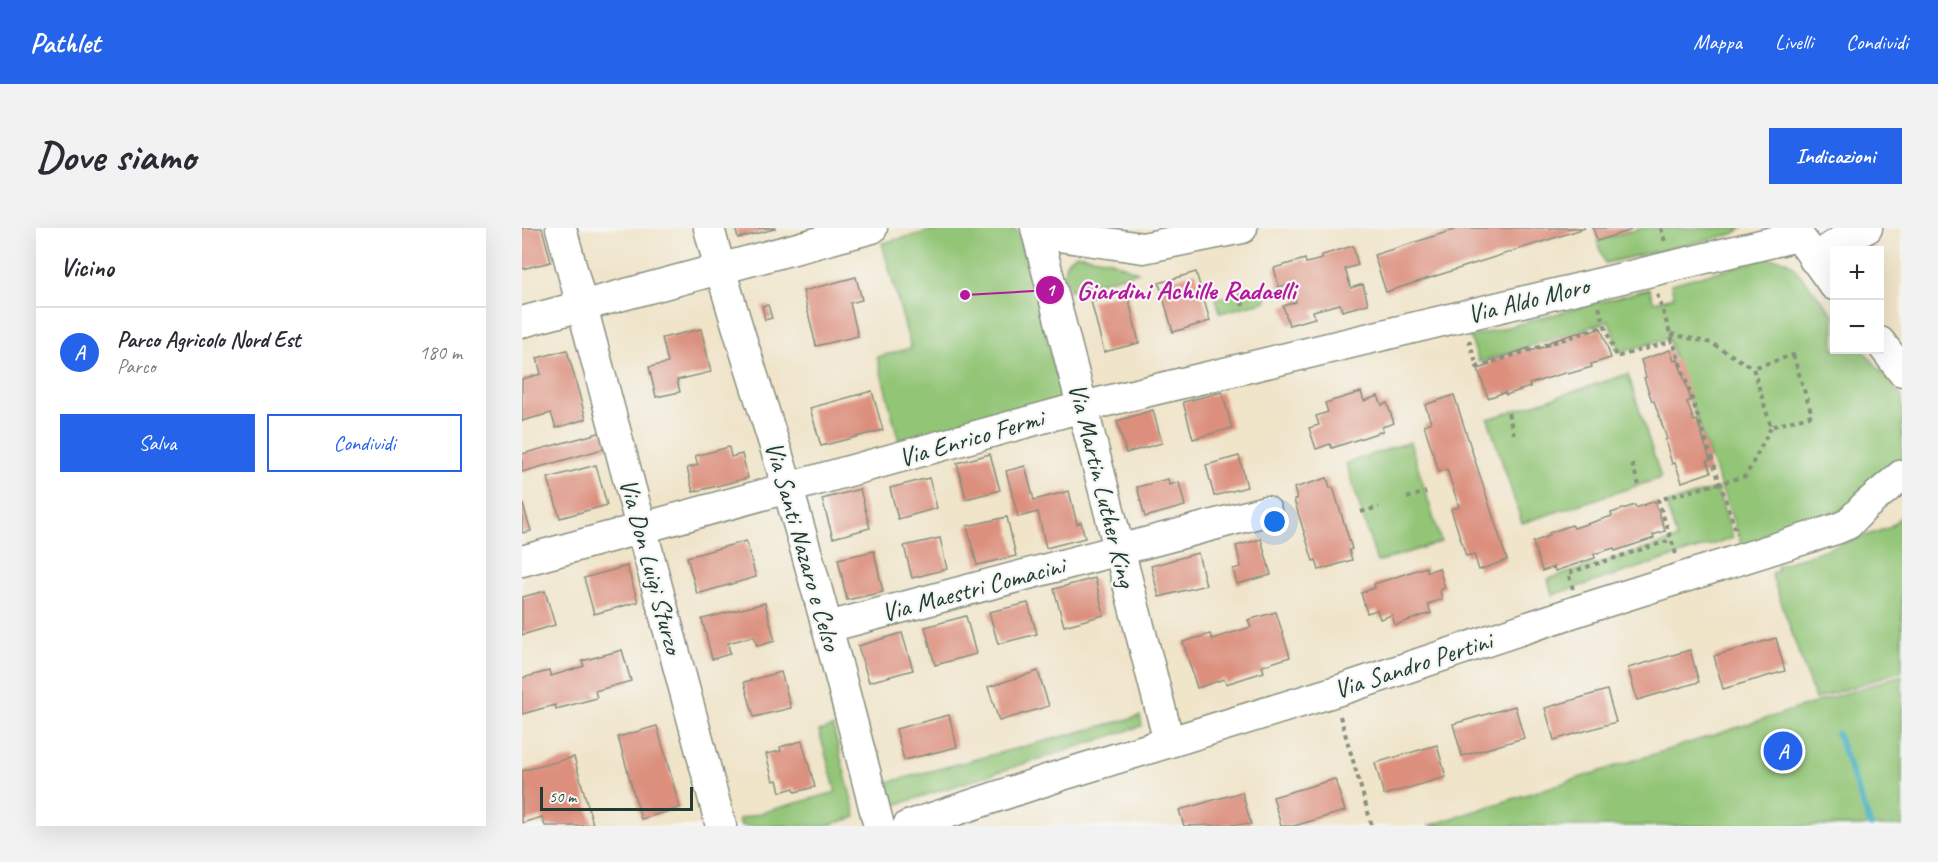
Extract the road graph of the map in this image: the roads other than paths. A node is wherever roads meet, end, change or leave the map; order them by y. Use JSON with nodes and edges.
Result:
{"nodes":[{"id":1,"x":561,"y":228,"type":"edge"},
{"id":2,"x":709,"y":228,"type":"edge"},
{"id":3,"x":872,"y":228,"type":"edge"},
{"id":4,"x":1242,"y":228,"type":"edge"},
{"id":5,"x":1867,"y":228,"type":"edge"},
{"id":6,"x":1036,"y":230,"type":"edge"},
{"id":7,"x":1802,"y":241,"type":"edge"},
{"id":8,"x":719,"y":268,"type":"junction"},
{"id":9,"x":1830,"y":280,"type":"edge"},
{"id":10,"x":581,"y":305,"type":"junction"},
{"id":11,"x":522,"y":322,"type":"edge"},
{"id":12,"x":1884,"y":347,"type":"edge"},
{"id":13,"x":1259,"y":365,"type":"joint"},
{"id":14,"x":1902,"y":371,"type":"edge"},
{"id":15,"x":1082,"y":407,"type":"junction"},
{"id":16,"x":1902,"y":475,"type":"edge"},
{"id":17,"x":788,"y":489,"type":"junction"},
{"id":18,"x":1902,"y":497,"type":"edge"},
{"id":19,"x":1266,"y":511,"type":"dead end"},
{"id":20,"x":1848,"y":524,"type":"junction"},
{"id":21,"x":641,"y":529,"type":"junction"},
{"id":22,"x":1119,"y":550,"type":"junction"},
{"id":23,"x":522,"y":561,"type":"edge"},
{"id":24,"x":828,"y":627,"type":"junction"},
{"id":25,"x":1168,"y":742,"type":"junction"},
{"id":26,"x":721,"y":826,"type":"edge"},
{"id":27,"x":879,"y":826,"type":"edge"},
{"id":28,"x":908,"y":826,"type":"edge"}],
"edges":[{"from":1,"to":10,"type":"street","name":"Via Don Luigi Sturzo"},
{"from":2,"to":8,"type":"street","name":"Via Santi Nazaro e Celso"},
{"from":3,"to":8,"type":"street"},
{"from":4,"to":6,"type":"street"},
{"from":5,"to":7,"type":"street"},
{"from":6,"to":15,"type":"street","name":"Via Martin Luther King"},
{"from":7,"to":9,"type":"street"},
{"from":7,"to":13,"type":"street","name":"Via Aldo Moro"},
{"from":8,"to":10,"type":"street"},
{"from":8,"to":17,"type":"street","name":"Via Santi Nazaro e Celso"},
{"from":10,"to":11,"type":"street"},
{"from":10,"to":21,"type":"street","name":"Via Don Luigi Sturzo"},
{"from":12,"to":14,"type":"street"},
{"from":13,"to":15,"type":"street","name":"Via Enrico Fermi"},
{"from":15,"to":17,"type":"street","name":"Via Enrico Fermi"},
{"from":15,"to":22,"type":"street","name":"Via Martin Luther King"},
{"from":16,"to":20,"type":"street","name":"Via Sandro Pertini"},
{"from":17,"to":21,"type":"street","name":"Via Enrico Fermi"},
{"from":17,"to":24,"type":"street","name":"Via Santi Nazaro e Celso"},
{"from":18,"to":20,"type":"street"},
{"from":19,"to":22,"type":"street","name":"Via Maestri Comacini"},
{"from":20,"to":25,"type":"street","name":"Via Sandro Pertini"},
{"from":21,"to":23,"type":"street","name":"Via Enrico Fermi"},
{"from":21,"to":26,"type":"street","name":"Via Don Luigi Sturzo"},
{"from":22,"to":24,"type":"street","name":"Via Maestri Comacini"},
{"from":22,"to":25,"type":"street","name":"Via Martin Luther King"},
{"from":24,"to":27,"type":"street","name":"Via Santi Nazaro e Celso"},
{"from":25,"to":28,"type":"street","name":"Via Sandro Pertini"}]}
